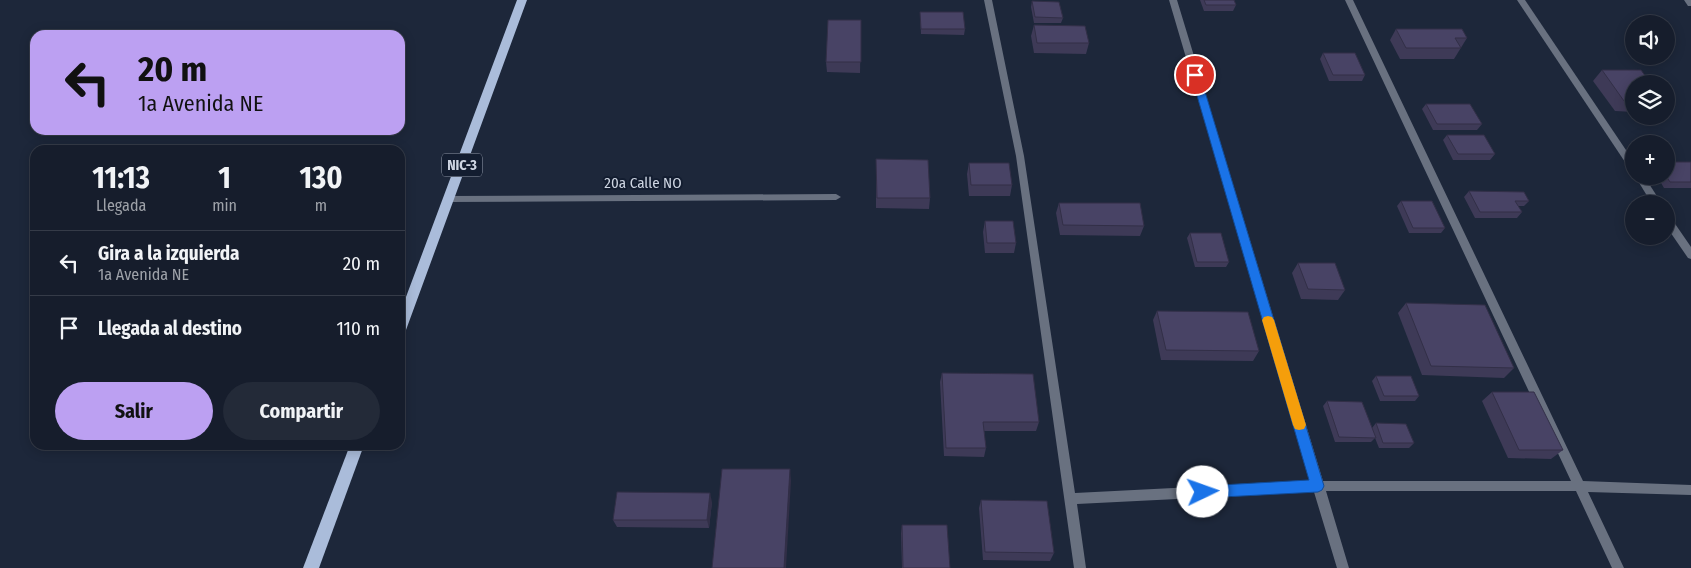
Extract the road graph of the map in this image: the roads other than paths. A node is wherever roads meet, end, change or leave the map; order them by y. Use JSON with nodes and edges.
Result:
{"nodes":[{"id":1,"x":522,"y":0,"type":"edge"},
{"id":2,"x":988,"y":0,"type":"edge"},
{"id":3,"x":1173,"y":0,"type":"edge"},
{"id":4,"x":1349,"y":0,"type":"edge"},
{"id":5,"x":1521,"y":0,"type":"edge"},
{"id":6,"x":1688,"y":0,"type":"edge"},
{"id":7,"x":1691,"y":4,"type":"edge"},
{"id":8,"x":1625,"y":156,"type":"edge"},
{"id":9,"x":836,"y":197,"type":"dead end"},
{"id":10,"x":449,"y":199,"type":"junction"},
{"id":11,"x":1675,"y":231,"type":"edge"},
{"id":12,"x":1691,"y":255,"type":"edge"},
{"id":13,"x":405,"y":317,"type":"edge"},
{"id":14,"x":355,"y":450,"type":"edge"},
{"id":15,"x":1318,"y":486,"type":"junction"},
{"id":16,"x":1580,"y":486,"type":"junction"},
{"id":17,"x":1691,"y":490,"type":"edge"},
{"id":18,"x":1070,"y":499,"type":"junction"},
{"id":19,"x":311,"y":568,"type":"edge"},
{"id":20,"x":1080,"y":568,"type":"edge"},
{"id":21,"x":1341,"y":568,"type":"edge"},
{"id":22,"x":1618,"y":568,"type":"edge"}],
"edges":[{"from":1,"to":10,"type":"main road","number":"NIC-3"},
{"from":2,"to":18,"type":"street"},
{"from":3,"to":15,"type":"street"},
{"from":4,"to":16,"type":"street"},
{"from":5,"to":8,"type":"street"},
{"from":6,"to":7,"type":"street"},
{"from":9,"to":10,"type":"street","name":"20a Calle NO"},
{"from":10,"to":13,"type":"main road","number":"NIC-3"},
{"from":11,"to":12,"type":"street"},
{"from":14,"to":19,"type":"main road"},
{"from":15,"to":16,"type":"street"},
{"from":15,"to":18,"type":"street"},
{"from":15,"to":21,"type":"street"},
{"from":16,"to":17,"type":"street"},
{"from":16,"to":22,"type":"street"},
{"from":18,"to":20,"type":"street"}]}
